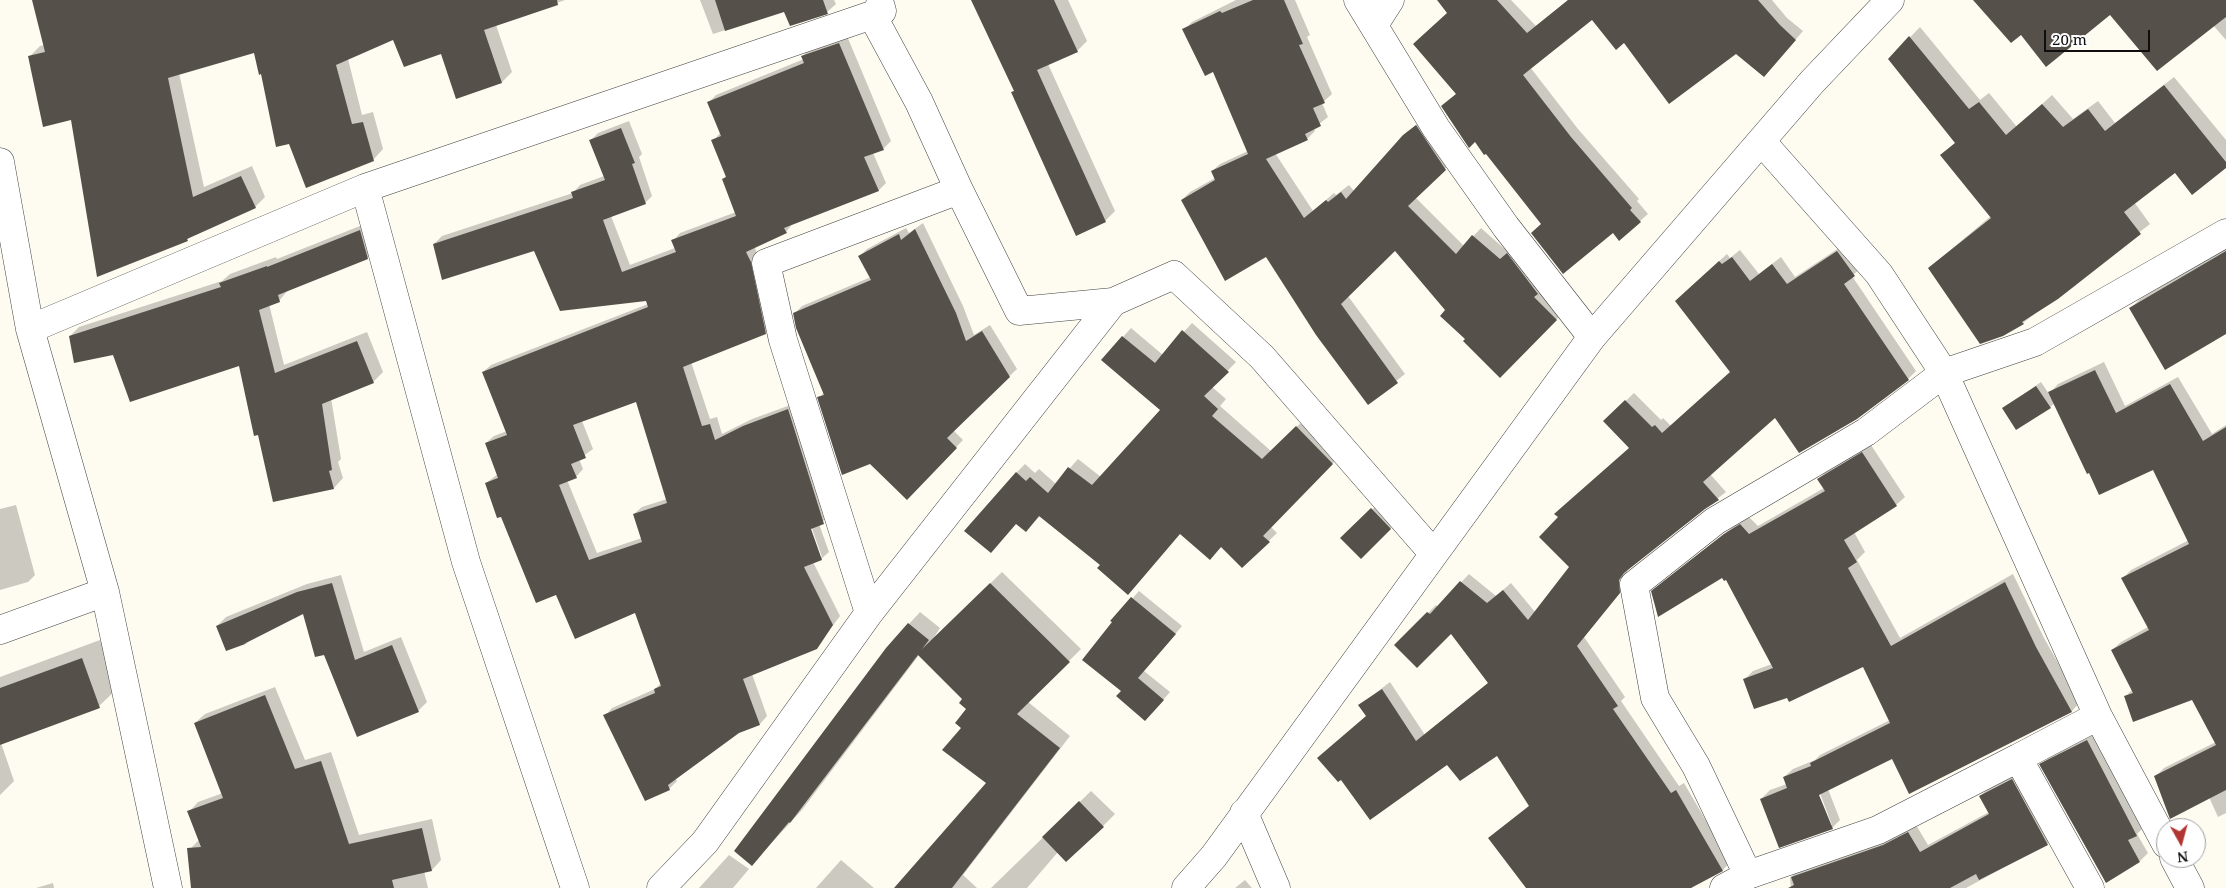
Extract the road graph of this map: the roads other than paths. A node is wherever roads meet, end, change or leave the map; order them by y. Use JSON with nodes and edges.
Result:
{"nodes":[{"id":1,"x":1358,"y":0,"type":"edge"},
{"id":2,"x":1390,"y":0,"type":"edge"},
{"id":3,"x":1890,"y":0,"type":"edge"},
{"id":4,"x":875,"y":8,"type":"edge"},
{"id":5,"x":1374,"y":25,"type":"junction"},
{"id":6,"x":1762,"y":142,"type":"junction"},
{"id":7,"x":0,"y":162,"type":"edge"},
{"id":8,"x":365,"y":188,"type":"junction"},
{"id":9,"x":958,"y":190,"type":"junction"},
{"id":10,"x":2226,"y":233,"type":"edge"},
{"id":11,"x":1113,"y":302,"type":"junction"},
{"id":12,"x":30,"y":329,"type":"junction"},
{"id":13,"x":1592,"y":337,"type":"junction"},
{"id":14,"x":1944,"y":373,"type":"junction"},
{"id":15,"x":1433,"y":553,"type":"junction"},
{"id":16,"x":105,"y":592,"type":"junction"},
{"id":17,"x":869,"y":613,"type":"junction"},
{"id":18,"x":0,"y":630,"type":"edge"},
{"id":19,"x":2098,"y":716,"type":"junction"},
{"id":20,"x":2018,"y":758,"type":"junction"},
{"id":21,"x":1244,"y":813,"type":"junction"},
{"id":22,"x":2156,"y":825,"type":"edge"},
{"id":23,"x":2179,"y":868,"type":"edge"},
{"id":24,"x":1748,"y":874,"type":"junction"},
{"id":25,"x":168,"y":888,"type":"edge"},
{"id":26,"x":574,"y":888,"type":"edge"},
{"id":27,"x":661,"y":888,"type":"edge"},
{"id":28,"x":1186,"y":888,"type":"edge"},
{"id":29,"x":1276,"y":888,"type":"edge"},
{"id":30,"x":1724,"y":888,"type":"edge"},
{"id":31,"x":2090,"y":888,"type":"edge"},
{"id":32,"x":2190,"y":888,"type":"edge"}],
"edges":[{"from":1,"to":5,"type":"street"},
{"from":2,"to":5,"type":"street"},
{"from":3,"to":6,"type":"street"},
{"from":4,"to":8,"type":"street"},
{"from":4,"to":9,"type":"street"},
{"from":5,"to":13,"type":"street"},
{"from":6,"to":13,"type":"street"},
{"from":6,"to":14,"type":"street"},
{"from":7,"to":12,"type":"street"},
{"from":8,"to":12,"type":"street"},
{"from":8,"to":26,"type":"street"},
{"from":9,"to":11,"type":"street"},
{"from":9,"to":17,"type":"street"},
{"from":10,"to":14,"type":"street"},
{"from":11,"to":15,"type":"street"},
{"from":11,"to":17,"type":"street"},
{"from":12,"to":16,"type":"street"},
{"from":13,"to":15,"type":"street"},
{"from":14,"to":19,"type":"street"},
{"from":14,"to":24,"type":"street"},
{"from":15,"to":21,"type":"street"},
{"from":16,"to":18,"type":"street"},
{"from":16,"to":25,"type":"street"},
{"from":17,"to":27,"type":"street"},
{"from":19,"to":20,"type":"street"},
{"from":19,"to":22,"type":"street"},
{"from":20,"to":24,"type":"street"},
{"from":20,"to":31,"type":"street"},
{"from":21,"to":28,"type":"street"},
{"from":21,"to":29,"type":"street"},
{"from":23,"to":32,"type":"street"},
{"from":24,"to":30,"type":"street"}]}
